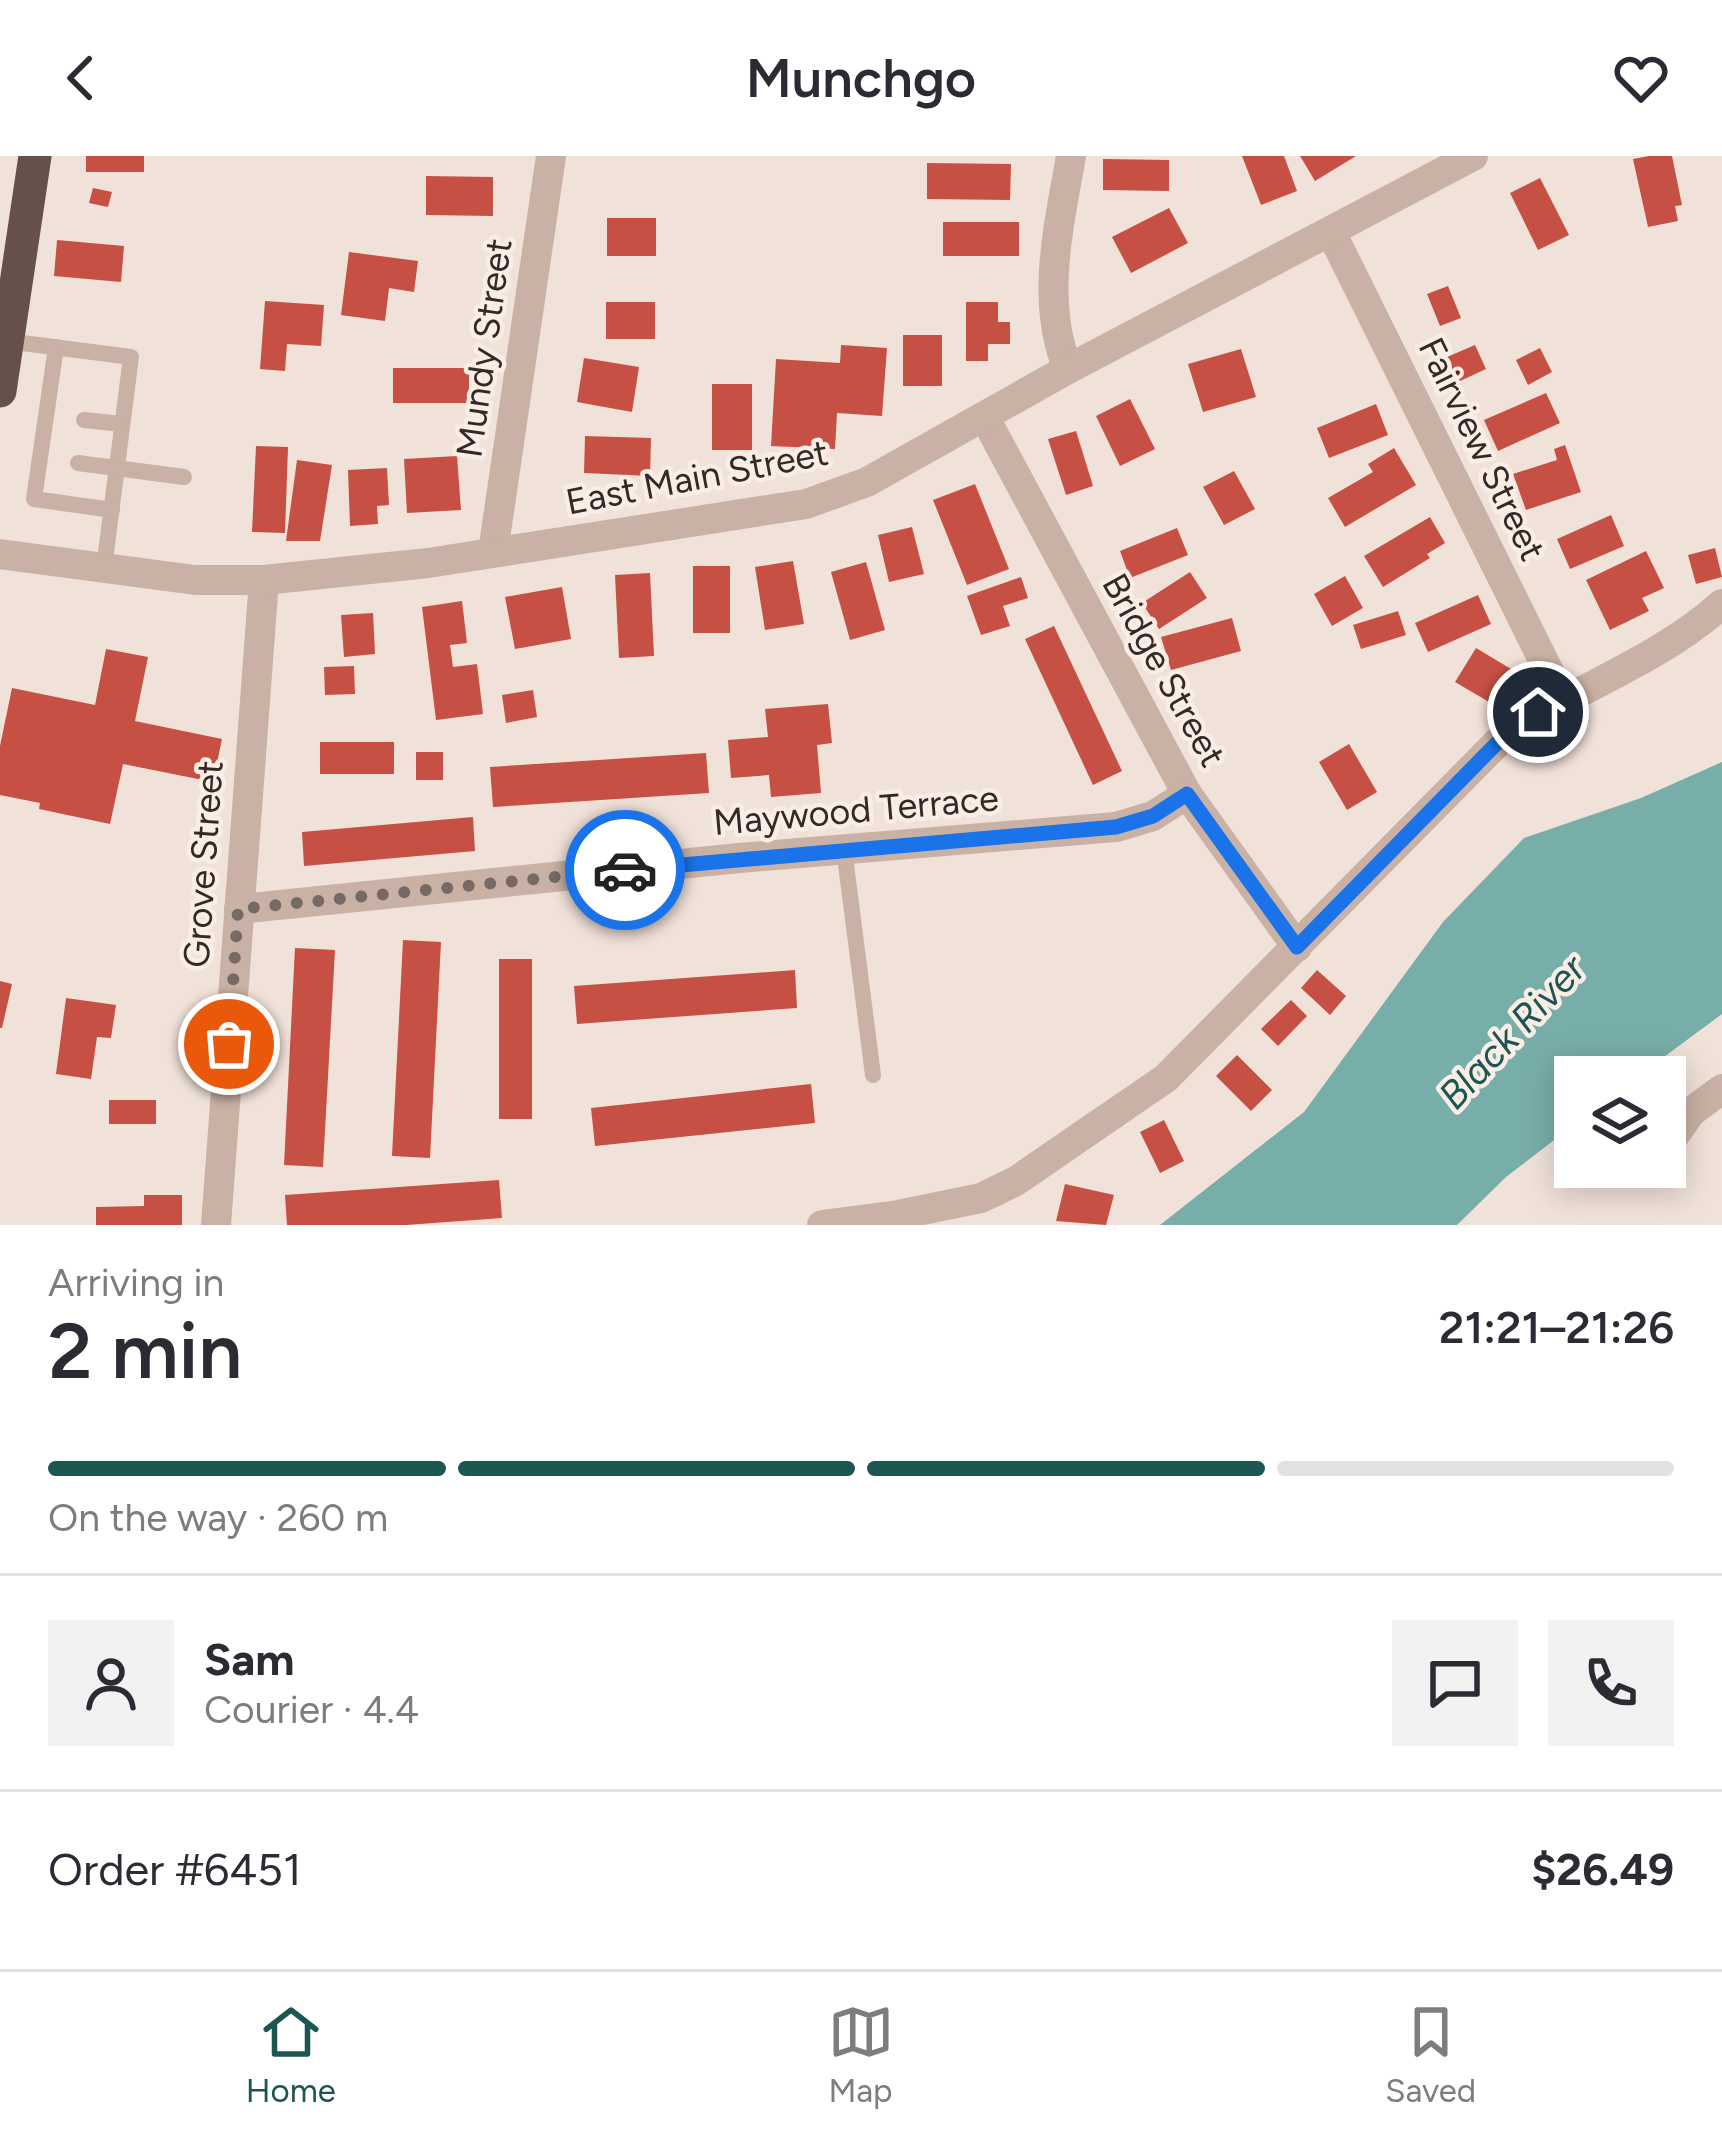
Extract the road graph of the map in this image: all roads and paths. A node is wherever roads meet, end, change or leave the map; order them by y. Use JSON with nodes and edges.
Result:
{"nodes":[{"id":1,"x":35,"y":156,"type":"edge"},
{"id":2,"x":551,"y":156,"type":"edge"},
{"id":3,"x":1071,"y":156,"type":"edge"},
{"id":4,"x":1473,"y":156,"type":"edge"},
{"id":5,"x":1331,"y":232,"type":"junction"},
{"id":6,"x":7,"y":295,"type":"edge"},
{"id":7,"x":4,"y":340,"type":"edge"},
{"id":8,"x":56,"y":347,"type":"junction"},
{"id":9,"x":1068,"y":368,"type":"junction"},
{"id":10,"x":0,"y":391,"type":"edge"},
{"id":11,"x":985,"y":418,"type":"junction"},
{"id":12,"x":84,"y":419,"type":"dead end"},
{"id":13,"x":122,"y":424,"type":"junction"},
{"id":14,"x":78,"y":463,"type":"dead end"},
{"id":15,"x":117,"y":468,"type":"junction"},
{"id":16,"x":184,"y":477,"type":"dead end"},
{"id":17,"x":112,"y":510,"type":"junction"},
{"id":18,"x":493,"y":552,"type":"junction"},
{"id":19,"x":0,"y":554,"type":"edge"},
{"id":20,"x":104,"y":568,"type":"junction"},
{"id":21,"x":264,"y":580,"type":"junction"},
{"id":22,"x":1722,"y":604,"type":"edge"},
{"id":23,"x":1563,"y":700,"type":"junction"},
{"id":24,"x":1187,"y":794,"type":"junction"},
{"id":25,"x":844,"y":850,"type":"junction"},
{"id":26,"x":238,"y":909,"type":"junction"},
{"id":27,"x":1297,"y":947,"type":"junction"},
{"id":28,"x":873,"y":1075,"type":"dead end"},
{"id":29,"x":1722,"y":1090,"type":"edge"},
{"id":30,"x":1686,"y":1119,"type":"edge"},
{"id":31,"x":216,"y":1225,"type":"edge"},
{"id":32,"x":822,"y":1225,"type":"edge"}],
"edges":[{"from":1,"to":6,"type":"highway"},
{"from":2,"to":18,"type":"street","name":"Mundy Street"},
{"from":3,"to":9,"type":"street"},
{"from":4,"to":5,"type":"street","name":"East Main Street"},
{"from":5,"to":9,"type":"street","name":"East Main Street"},
{"from":5,"to":23,"type":"street","name":"Fairview Street"},
{"from":6,"to":7,"type":"highway"},
{"from":7,"to":8,"type":"lane"},
{"from":7,"to":10,"type":"highway"},
{"from":8,"to":13,"type":"lane"},
{"from":8,"to":17,"type":"lane"},
{"from":9,"to":11,"type":"street","name":"East Main Street"},
{"from":11,"to":18,"type":"street","name":"East Main Street"},
{"from":11,"to":24,"type":"street","name":"Bridge Street"},
{"from":12,"to":13,"type":"lane"},
{"from":13,"to":15,"type":"lane"},
{"from":14,"to":15,"type":"lane"},
{"from":15,"to":16,"type":"lane"},
{"from":15,"to":17,"type":"lane"},
{"from":17,"to":20,"type":"lane"},
{"from":18,"to":21,"type":"street","name":"East Main Street"},
{"from":19,"to":20,"type":"street","name":"East Main Street"},
{"from":20,"to":21,"type":"street","name":"East Main Street"},
{"from":21,"to":26,"type":"street","name":"Grove Street"},
{"from":22,"to":23,"type":"street"},
{"from":23,"to":27,"type":"street"},
{"from":24,"to":25,"type":"street","name":"Maywood Terrace"},
{"from":24,"to":27,"type":"street","name":"Bridge Street"},
{"from":25,"to":26,"type":"street","name":"Maywood Terrace"},
{"from":25,"to":28,"type":"lane"},
{"from":26,"to":31,"type":"street","name":"Grove Street"},
{"from":27,"to":32,"type":"street"},
{"from":29,"to":30,"type":"street"}]}
